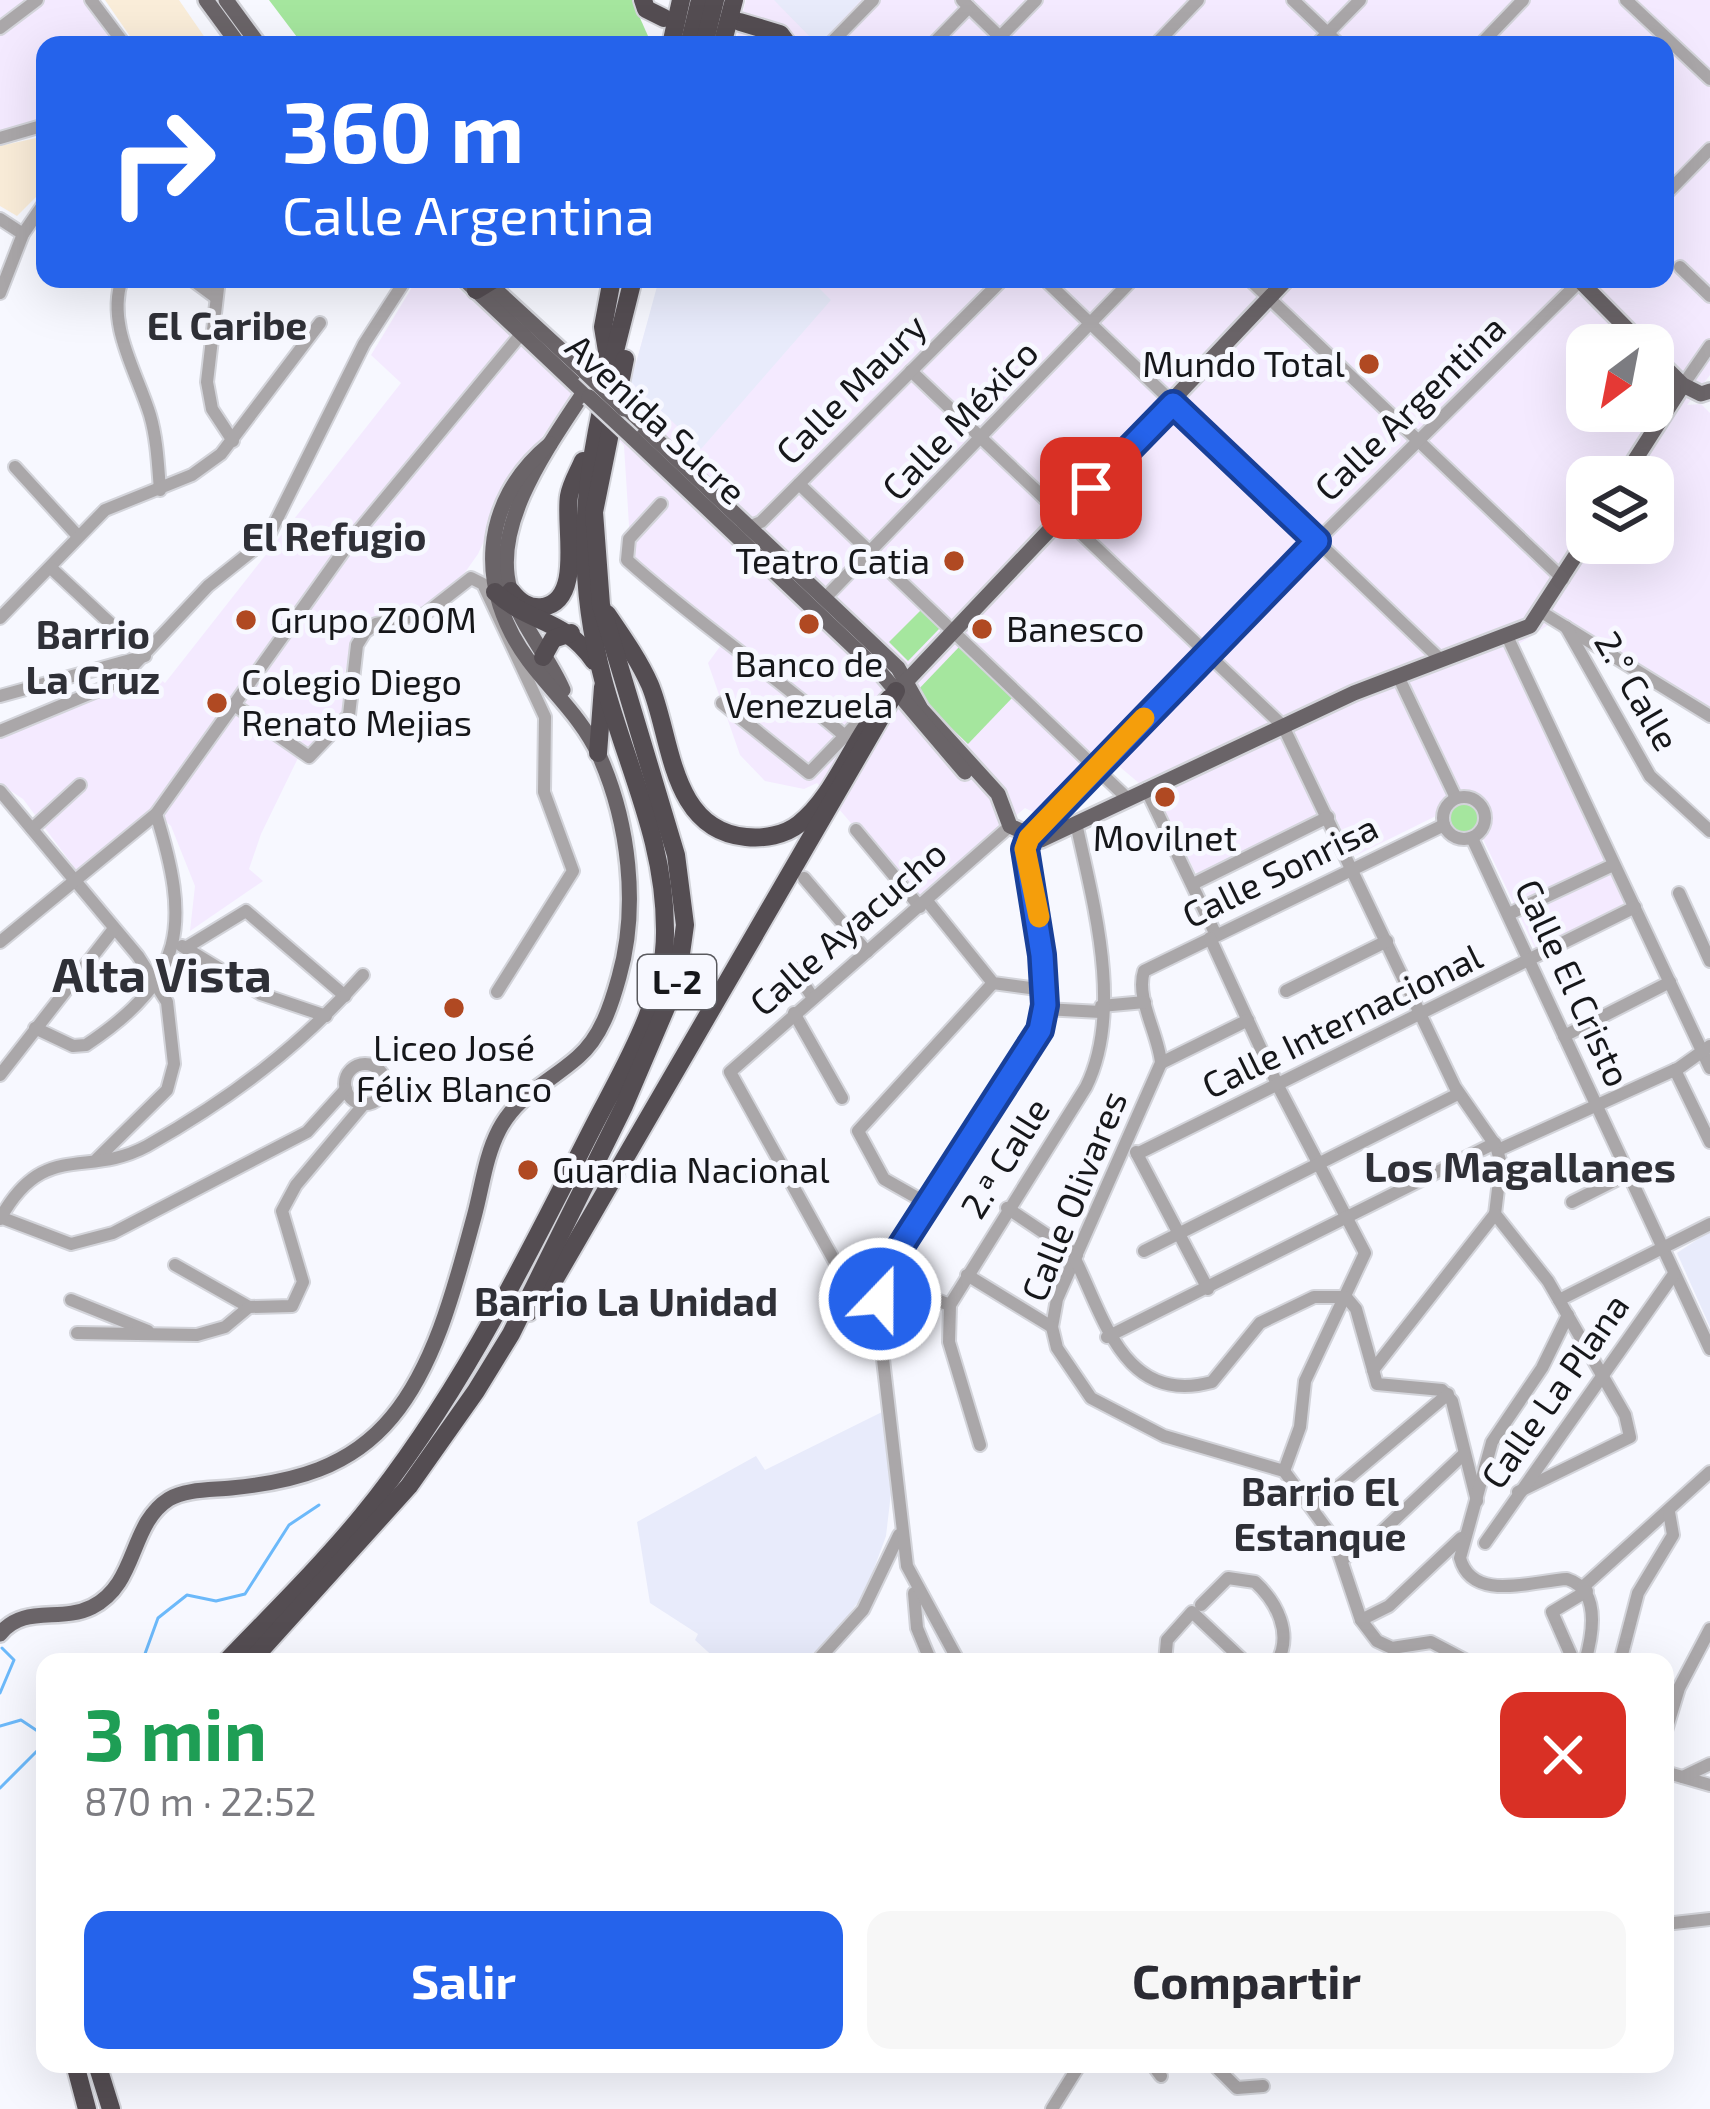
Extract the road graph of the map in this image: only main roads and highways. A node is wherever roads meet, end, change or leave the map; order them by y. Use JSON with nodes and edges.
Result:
{"nodes":[{"id":1,"x":206,"y":0,"type":"edge"},
{"id":2,"x":226,"y":0,"type":"edge"},
{"id":3,"x":644,"y":0,"type":"edge"},
{"id":4,"x":681,"y":0,"type":"edge"},
{"id":5,"x":700,"y":0,"type":"edge"},
{"id":6,"x":715,"y":0,"type":"edge"},
{"id":7,"x":734,"y":0,"type":"edge"},
{"id":8,"x":740,"y":22,"type":"dead end"},
{"id":9,"x":232,"y":36,"type":"edge"},
{"id":10,"x":252,"y":36,"type":"edge"},
{"id":11,"x":672,"y":36,"type":"edge"},
{"id":12,"x":674,"y":36,"type":"edge"},
{"id":13,"x":675,"y":36,"type":"edge"},
{"id":14,"x":706,"y":36,"type":"edge"},
{"id":15,"x":724,"y":36,"type":"edge"},
{"id":16,"x":782,"y":36,"type":"edge"},
{"id":17,"x":487,"y":288,"type":"edge"},
{"id":18,"x":608,"y":288,"type":"edge"},
{"id":19,"x":631,"y":288,"type":"edge"},
{"id":20,"x":643,"y":288,"type":"edge"},
{"id":21,"x":1280,"y":288,"type":"edge"},
{"id":22,"x":1588,"y":288,"type":"edge"},
{"id":23,"x":1623,"y":324,"type":"edge"},
{"id":24,"x":526,"y":328,"type":"junction"},
{"id":25,"x":617,"y":366,"type":"junction"},
{"id":26,"x":1674,"y":377,"type":"edge"},
{"id":27,"x":1683,"y":386,"type":"junction"},
{"id":28,"x":587,"y":394,"type":"junction"},
{"id":29,"x":1707,"y":396,"type":"edge"},
{"id":30,"x":591,"y":446,"type":"junction"},
{"id":31,"x":1638,"y":456,"type":"edge"},
{"id":32,"x":1572,"y":564,"type":"edge"},
{"id":33,"x":503,"y":592,"type":"junction"},
{"id":34,"x":601,"y":605,"type":"junction"},
{"id":35,"x":519,"y":610,"type":"junction"},
{"id":36,"x":571,"y":633,"type":"junction"},
{"id":37,"x":544,"y":657,"type":"junction"},
{"id":38,"x":602,"y":676,"type":"junction"},
{"id":39,"x":900,"y":688,"type":"junction"},
{"id":40,"x":565,"y":699,"type":"junction"},
{"id":41,"x":598,"y":753,"type":"junction"},
{"id":42,"x":511,"y":1334,"type":"junction"},
{"id":43,"x":0,"y":1634,"type":"edge"},
{"id":44,"x":234,"y":1653,"type":"edge"},
{"id":45,"x":258,"y":1653,"type":"edge"},
{"id":46,"x":77,"y":2073,"type":"edge"},
{"id":47,"x":100,"y":2073,"type":"edge"},
{"id":48,"x":87,"y":2109,"type":"edge"},
{"id":49,"x":110,"y":2109,"type":"edge"}],
"edges":[{"from":1,"to":9,"type":"main road"},
{"from":2,"to":10,"type":"main road"},
{"from":3,"to":11,"type":"highway"},
{"from":4,"to":12,"type":"highway"},
{"from":5,"to":13,"type":"highway"},
{"from":6,"to":14,"type":"highway"},
{"from":7,"to":15,"type":"highway"},
{"from":8,"to":16,"type":"highway"},
{"from":17,"to":24,"type":"main road","name":"Avenida Sucre"},
{"from":18,"to":25,"type":"highway","number":"L-2"},
{"from":19,"to":25,"type":"highway","number":"L-2"},
{"from":20,"to":25,"type":"highway","number":"L-2"},
{"from":21,"to":39,"type":"main road"},
{"from":22,"to":23,"type":"main road"},
{"from":24,"to":28,"type":"main road","name":"Avenida Sucre"},
{"from":24,"to":39,"type":"main road","name":"Avenida Sucre","bridge":true},
{"from":25,"to":30,"type":"highway","number":"L-2"},
{"from":25,"to":34,"type":"highway","number":"L-2"},
{"from":26,"to":27,"type":"main road"},
{"from":27,"to":29,"type":"main road"},
{"from":27,"to":31,"type":"main road"},
{"from":28,"to":33,"type":"main road"},
{"from":28,"to":39,"type":"main road","name":"Avenida Sucre","bridge":true},
{"from":30,"to":33,"type":"highway"},
{"from":30,"to":38,"type":"highway","number":"L-2"},
{"from":32,"to":39,"type":"main road","name":"Avenida Sucre"},
{"from":33,"to":35,"type":"highway"},
{"from":33,"to":40,"type":"main road"},
{"from":34,"to":39,"type":"highway"},
{"from":34,"to":42,"type":"highway","number":"L-2"},
{"from":35,"to":36,"type":"highway"},
{"from":35,"to":37,"type":"main road"},
{"from":36,"to":37,"type":"highway"},
{"from":36,"to":38,"type":"highway"},
{"from":37,"to":40,"type":"main road"},
{"from":38,"to":41,"type":"highway"},
{"from":38,"to":44,"type":"highway","number":"L-2"},
{"from":39,"to":42,"type":"highway"},
{"from":40,"to":41,"type":"main road"},
{"from":41,"to":43,"type":"main road"},
{"from":42,"to":45,"type":"highway","number":"L-2"},
{"from":46,"to":48,"type":"highway"},
{"from":47,"to":49,"type":"highway"}]}
